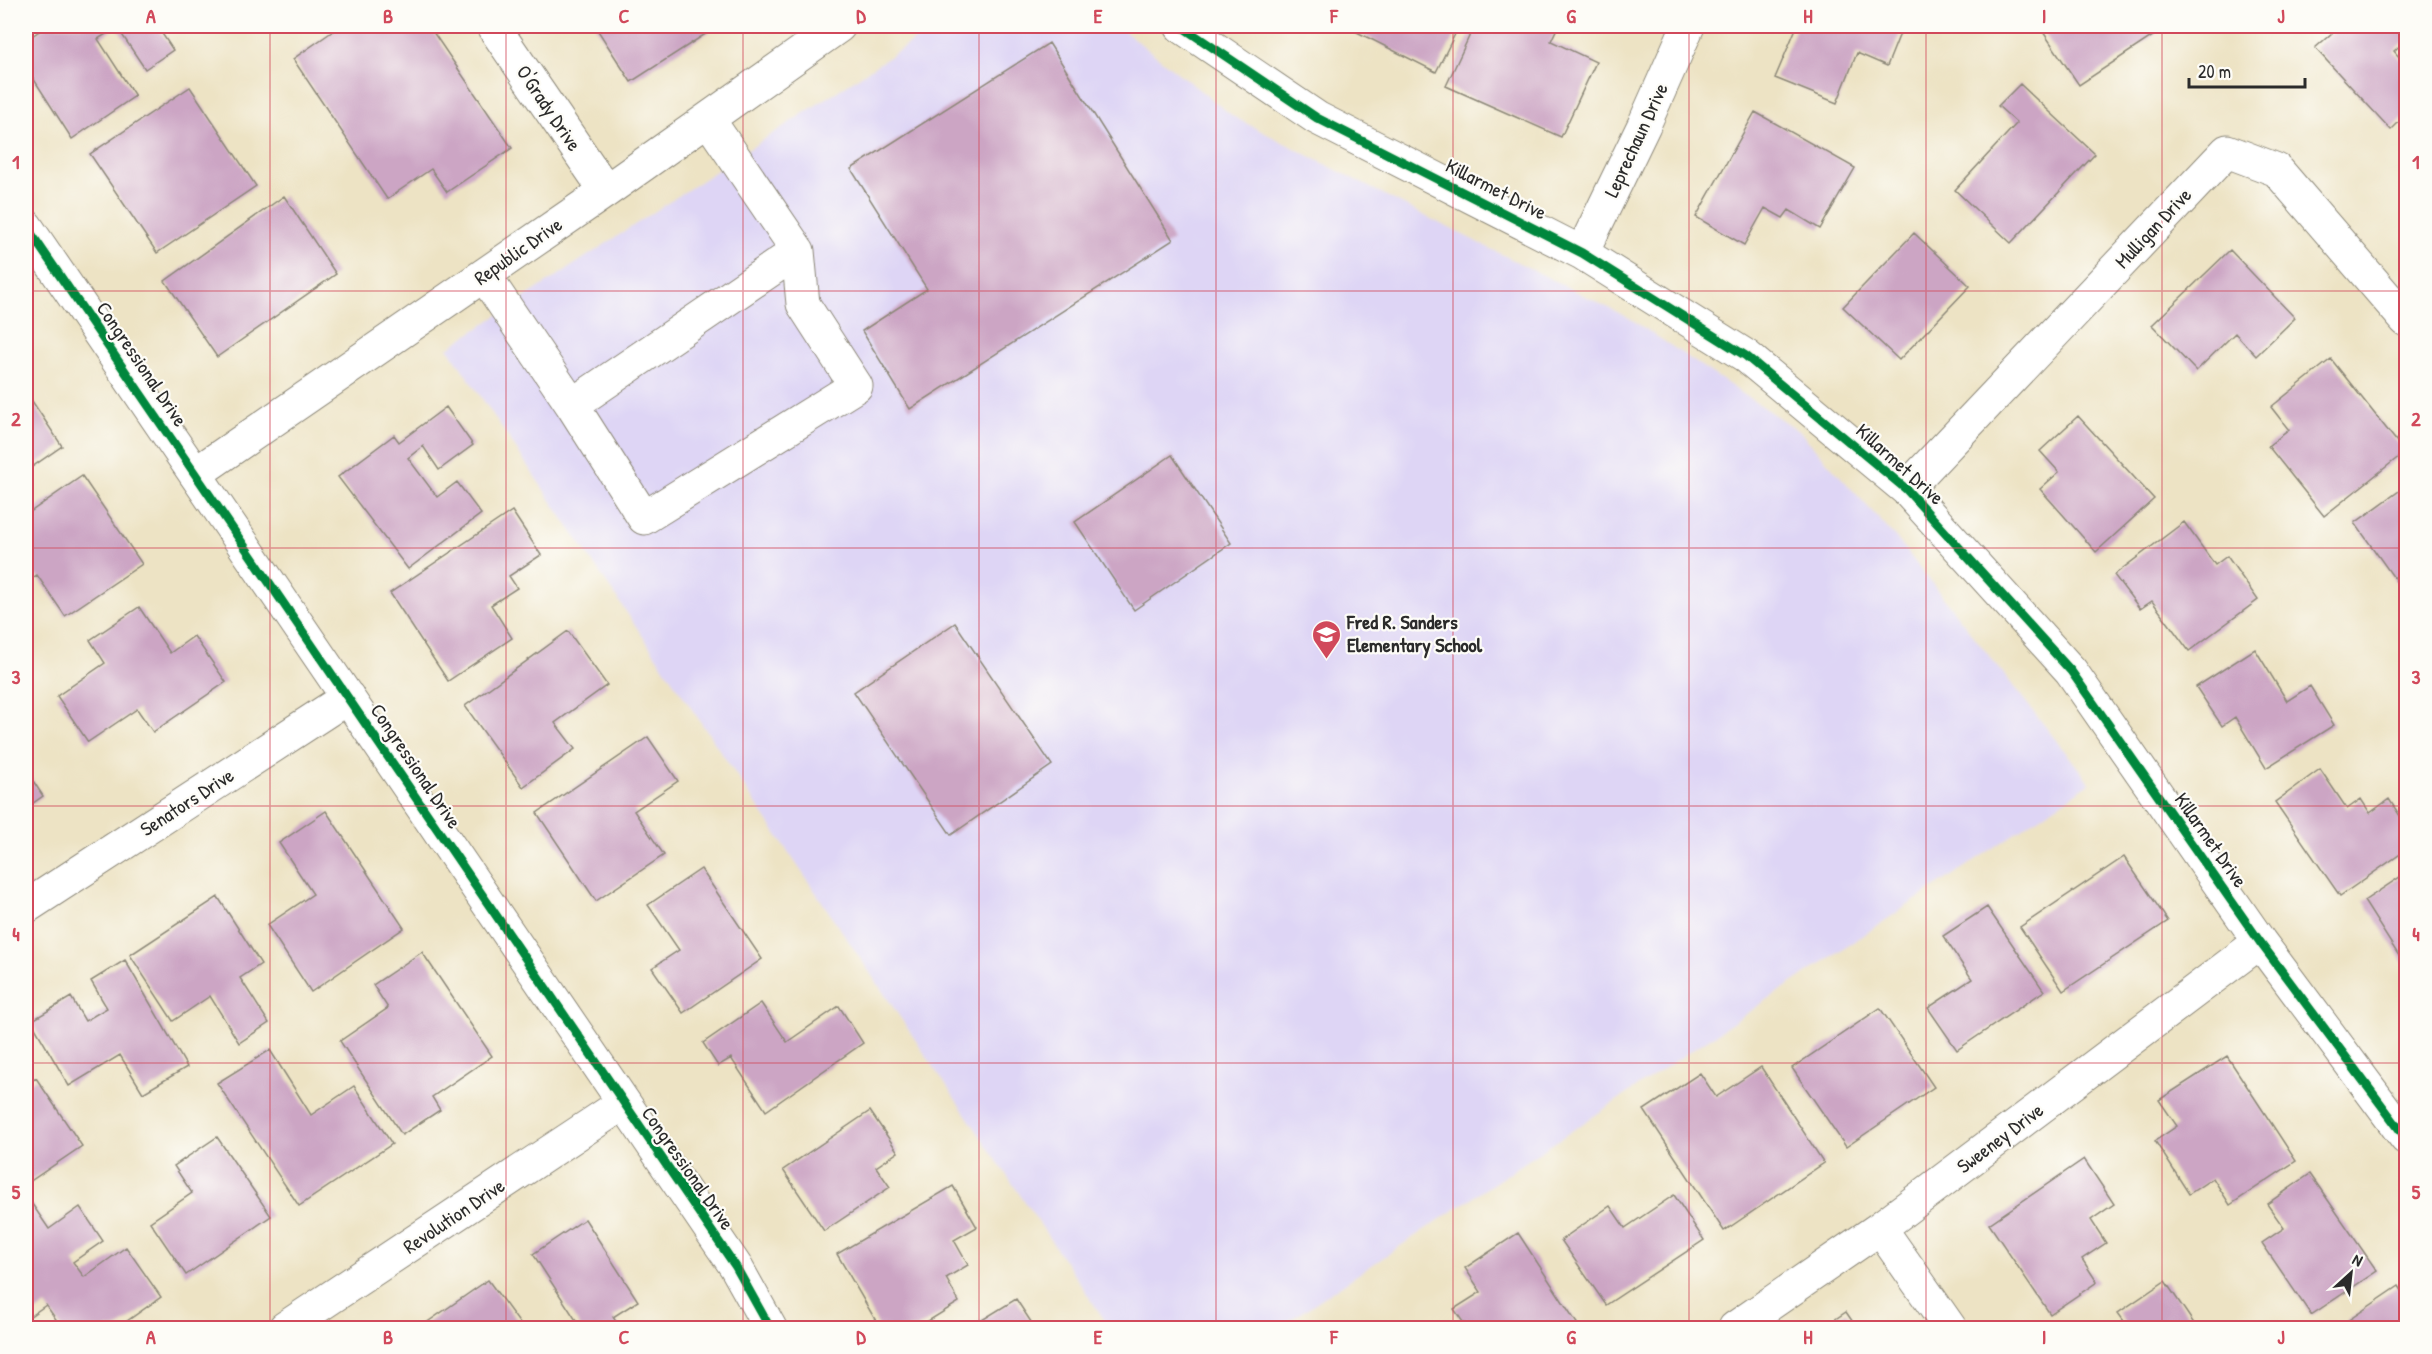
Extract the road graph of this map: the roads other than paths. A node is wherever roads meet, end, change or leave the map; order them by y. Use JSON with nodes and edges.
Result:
{"nodes":[{"id":1,"x":493,"y":26,"type":"edge"},
{"id":2,"x":839,"y":26,"type":"edge"},
{"id":3,"x":1181,"y":26,"type":"edge"},
{"id":4,"x":1688,"y":26,"type":"edge"},
{"id":5,"x":708,"y":119,"type":"junction"},
{"id":6,"x":606,"y":191,"type":"junction"},
{"id":7,"x":26,"y":226,"type":"edge"},
{"id":8,"x":798,"y":251,"type":"junction"},
{"id":9,"x":1582,"y":253,"type":"junction"},
{"id":10,"x":484,"y":275,"type":"junction"},
{"id":11,"x":2406,"y":320,"type":"edge"},
{"id":12,"x":572,"y":405,"type":"junction"},
{"id":13,"x":195,"y":474,"type":"junction"},
{"id":14,"x":1906,"y":489,"type":"junction"},
{"id":15,"x":348,"y":697,"type":"junction"},
{"id":16,"x":26,"y":907,"type":"edge"},
{"id":17,"x":2260,"y":942,"type":"junction"},
{"id":18,"x":622,"y":1104,"type":"junction"},
{"id":19,"x":2406,"y":1138,"type":"edge"},
{"id":20,"x":1880,"y":1228,"type":"junction"},
{"id":21,"x":285,"y":1329,"type":"edge"},
{"id":22,"x":770,"y":1329,"type":"edge"},
{"id":23,"x":1735,"y":1329,"type":"edge"},
{"id":24,"x":1950,"y":1329,"type":"edge"}],
"edges":[{"from":1,"to":6,"type":"street","name":"O'Grady Drive"},
{"from":2,"to":5,"type":"street","name":"Republic Drive"},
{"from":3,"to":9,"type":"street","name":"Killarmet Drive"},
{"from":4,"to":9,"type":"street","name":"Leprechaun Drive"},
{"from":5,"to":6,"type":"street","name":"Republic Drive"},
{"from":5,"to":8,"type":"street"},
{"from":6,"to":10,"type":"street","name":"Republic Drive"},
{"from":7,"to":13,"type":"street","name":"Congressional Drive"},
{"from":8,"to":12,"type":"street"},
{"from":8,"to":12,"type":"street"},
{"from":9,"to":14,"type":"street","name":"Killarmet Drive"},
{"from":10,"to":12,"type":"street"},
{"from":10,"to":13,"type":"street","name":"Republic Drive"},
{"from":11,"to":14,"type":"street","name":"Mulligan Drive"},
{"from":13,"to":15,"type":"street","name":"Congressional Drive"},
{"from":14,"to":17,"type":"street","name":"Killarmet Drive"},
{"from":15,"to":16,"type":"street","name":"Senators Drive"},
{"from":15,"to":18,"type":"street","name":"Congressional Drive"},
{"from":17,"to":19,"type":"street","name":"Killarmet Drive"},
{"from":17,"to":20,"type":"street","name":"Sweeney Drive"},
{"from":18,"to":21,"type":"street","name":"Revolution Drive"},
{"from":18,"to":22,"type":"street","name":"Congressional Drive"},
{"from":20,"to":23,"type":"street","name":"Sweeney Drive"},
{"from":20,"to":24,"type":"street"}]}
